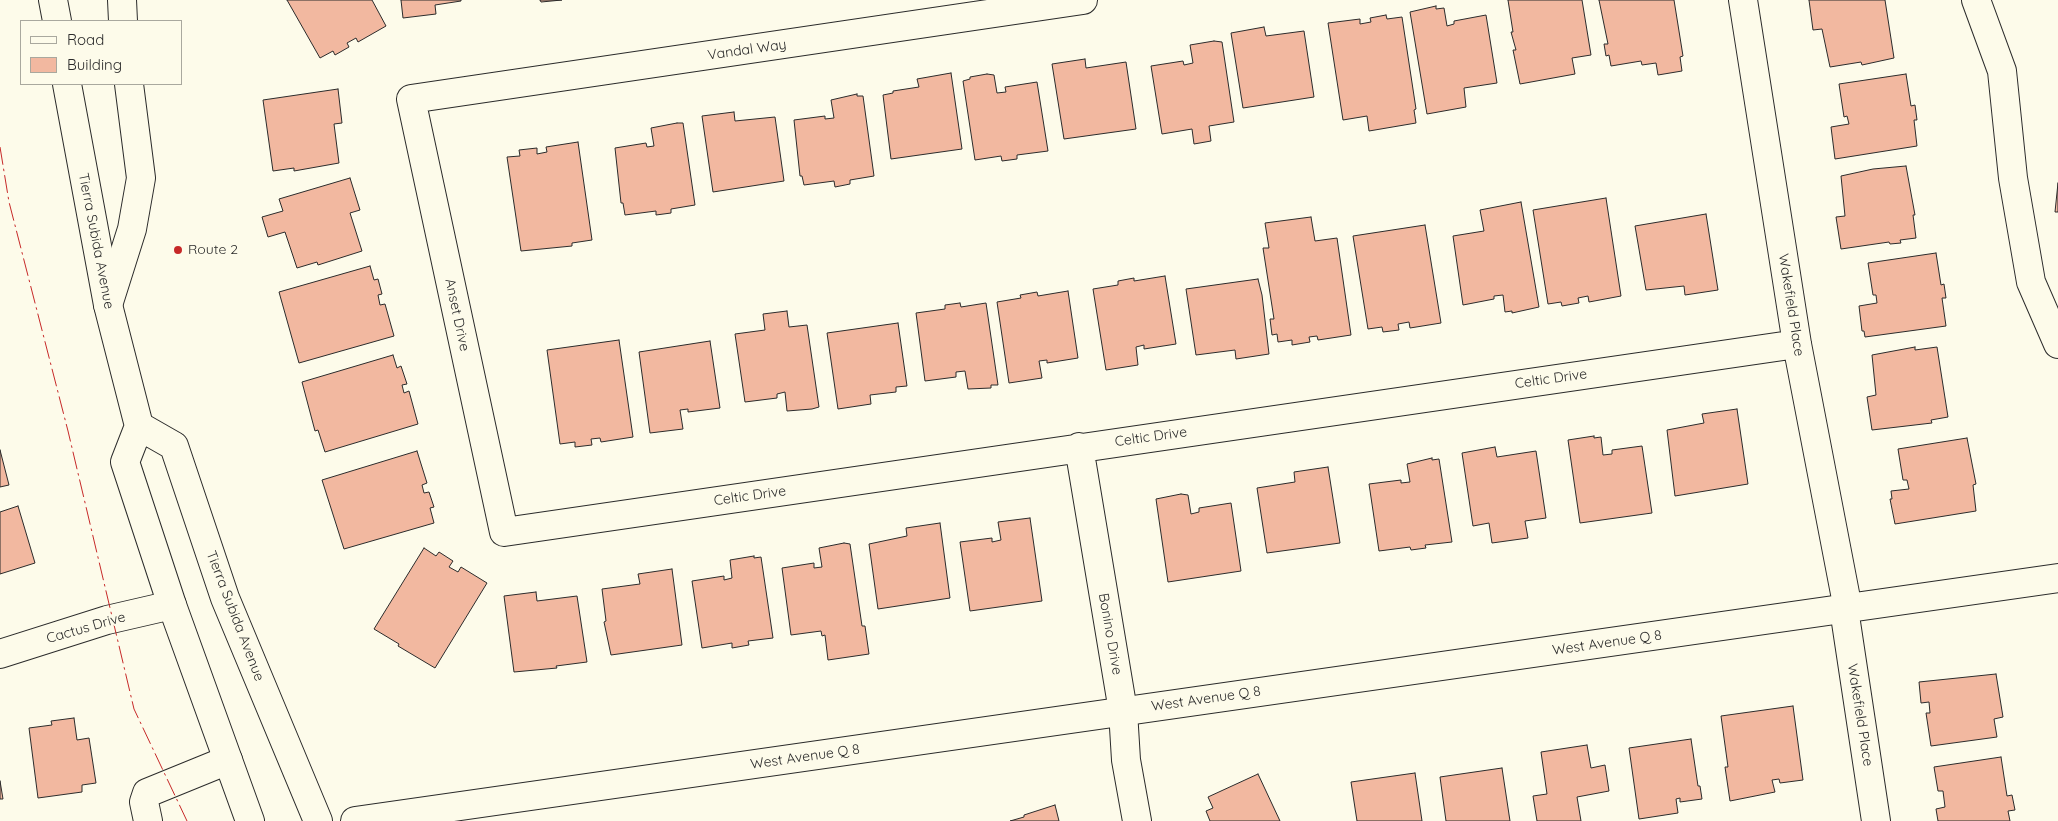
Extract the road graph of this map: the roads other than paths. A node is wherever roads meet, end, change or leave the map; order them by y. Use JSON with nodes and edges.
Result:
{"nodes":[{"id":1,"x":53,"y":0,"type":"edge"},
{"id":2,"x":122,"y":0,"type":"edge"},
{"id":3,"x":1083,"y":0,"type":"edge"},
{"id":4,"x":1743,"y":0,"type":"edge"},
{"id":5,"x":1976,"y":0,"type":"edge"},
{"id":6,"x":57,"y":20,"type":"edge"},
{"id":7,"x":123,"y":20,"type":"edge"},
{"id":8,"x":67,"y":85,"type":"edge"},
{"id":9,"x":129,"y":85,"type":"edge"},
{"id":10,"x":410,"y":99,"type":"joint"},
{"id":11,"x":108,"y":305,"type":"junction"},
{"id":12,"x":1797,"y":344,"type":"junction"},
{"id":13,"x":2058,"y":344,"type":"edge"},
{"id":14,"x":139,"y":426,"type":"junction"},
{"id":15,"x":1079,"y":448,"type":"junction"},
{"id":16,"x":504,"y":532,"type":"joint"},
{"id":17,"x":2058,"y":578,"type":"edge"},
{"id":18,"x":172,"y":605,"type":"junction"},
{"id":19,"x":1846,"y":609,"type":"junction"},
{"id":20,"x":0,"y":654,"type":"edge"},
{"id":21,"x":1123,"y":711,"type":"junction"},
{"id":22,"x":228,"y":760,"type":"junction"},
{"id":23,"x":148,"y":821,"type":"edge"},
{"id":24,"x":250,"y":821,"type":"edge"},
{"id":25,"x":318,"y":821,"type":"edge"},
{"id":26,"x":355,"y":821,"type":"edge"},
{"id":27,"x":1138,"y":821,"type":"edge"},
{"id":28,"x":1876,"y":821,"type":"edge"}],
"edges":[{"from":1,"to":6,"type":"street"},
{"from":2,"to":7,"type":"street"},
{"from":3,"to":10,"type":"street","name":"Vandal Way"},
{"from":4,"to":12,"type":"street","name":"Wakefield Place"},
{"from":5,"to":13,"type":"street"},
{"from":8,"to":11,"type":"street","name":"Tierra Subida Avenue"},
{"from":9,"to":11,"type":"street"},
{"from":10,"to":16,"type":"street","name":"Anset Drive"},
{"from":11,"to":14,"type":"street","name":"Tierra Subida Avenue"},
{"from":12,"to":15,"type":"street","name":"Celtic Drive"},
{"from":12,"to":19,"type":"street","name":"Wakefield Place"},
{"from":14,"to":18,"type":"street"},
{"from":14,"to":25,"type":"street","name":"Tierra Subida Avenue"},
{"from":15,"to":16,"type":"street","name":"Celtic Drive"},
{"from":15,"to":21,"type":"street","name":"Bonino Drive"},
{"from":17,"to":19,"type":"street","name":"West Avenue Q 8"},
{"from":18,"to":20,"type":"street","name":"Cactus Drive"},
{"from":18,"to":22,"type":"street"},
{"from":19,"to":21,"type":"street","name":"West Avenue Q 8"},
{"from":19,"to":28,"type":"street","name":"Wakefield Place"},
{"from":21,"to":26,"type":"street","name":"West Avenue Q 8"},
{"from":21,"to":27,"type":"street","name":"Bonino Drive"},
{"from":22,"to":23,"type":"street"},
{"from":22,"to":24,"type":"street"}]}
